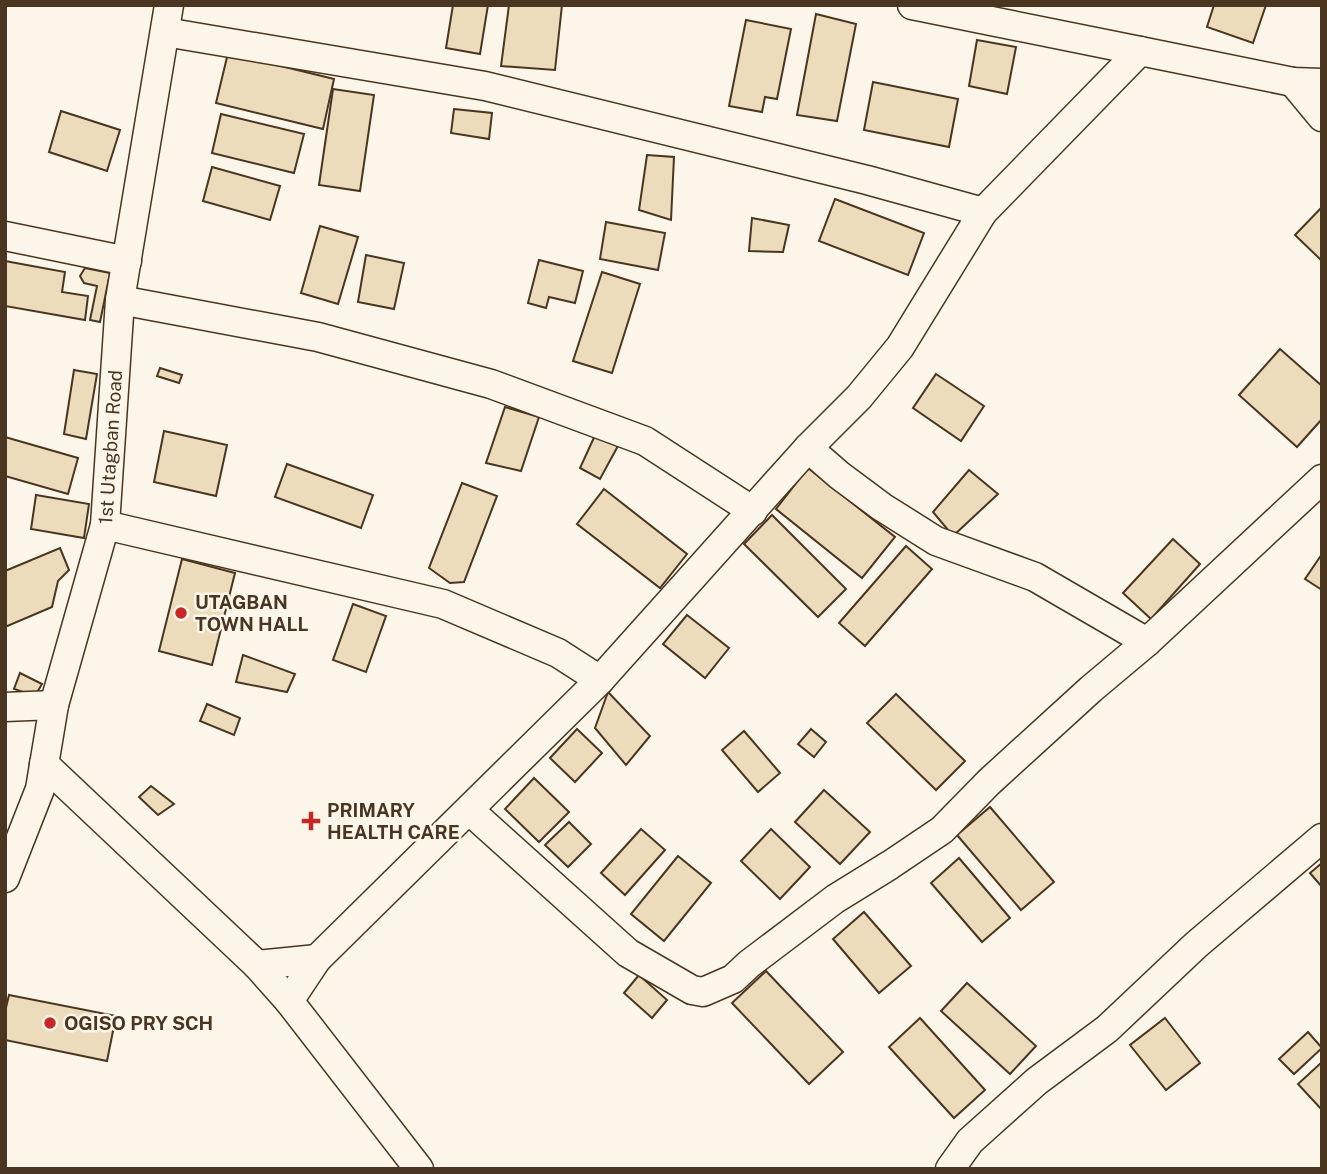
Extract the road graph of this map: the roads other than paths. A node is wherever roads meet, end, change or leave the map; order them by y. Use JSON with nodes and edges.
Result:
{"nodes":[{"id":1,"x":912,"y":5,"type":"edge"},
{"id":2,"x":167,"y":18,"type":"edge"},
{"id":3,"x":1140,"y":51,"type":"junction"},
{"id":4,"x":1293,"y":82,"type":"junction"},
{"id":5,"x":1322,"y":83,"type":"edge"},
{"id":6,"x":1322,"y":117,"type":"edge"},
{"id":7,"x":982,"y":212,"type":"junction"},
{"id":8,"x":5,"y":236,"type":"edge"},
{"id":9,"x":127,"y":261,"type":"junction"},
{"id":10,"x":120,"y":300,"type":"junction"},
{"id":11,"x":808,"y":448,"type":"junction"},
{"id":12,"x":1322,"y":479,"type":"edge"},
{"id":13,"x":754,"y":511,"type":"junction"},
{"id":14,"x":105,"y":525,"type":"junction"},
{"id":15,"x":1147,"y":642,"type":"junction"},
{"id":16,"x":600,"y":680,"type":"junction"},
{"id":17,"x":54,"y":705,"type":"junction"},
{"id":18,"x":5,"y":707,"type":"edge"},
{"id":19,"x":44,"y":764,"type":"junction"},
{"id":20,"x":469,"y":810,"type":"junction"},
{"id":21,"x":1322,"y":838,"type":"edge"},
{"id":22,"x":5,"y":878,"type":"edge"},
{"id":23,"x":317,"y":959,"type":"junction"},
{"id":24,"x":257,"y":965,"type":"junction"},
{"id":25,"x":289,"y":1001,"type":"junction"},
{"id":26,"x":419,"y":1169,"type":"edge"},
{"id":27,"x":950,"y":1169,"type":"edge"}],
"edges":[{"from":1,"to":3,"type":"street"},
{"from":2,"to":7,"type":"street"},
{"from":2,"to":9,"type":"street","name":"1st Utagban Road"},
{"from":3,"to":4,"type":"street"},
{"from":3,"to":7,"type":"street"},
{"from":4,"to":5,"type":"street"},
{"from":4,"to":6,"type":"street"},
{"from":7,"to":11,"type":"street"},
{"from":8,"to":9,"type":"street"},
{"from":9,"to":10,"type":"street","name":"1st Utagban Road"},
{"from":10,"to":13,"type":"street"},
{"from":10,"to":14,"type":"street","name":"1st Utagban Road"},
{"from":11,"to":13,"type":"street"},
{"from":11,"to":15,"type":"street"},
{"from":12,"to":15,"type":"street"},
{"from":13,"to":16,"type":"street"},
{"from":14,"to":16,"type":"street"},
{"from":14,"to":17,"type":"street","name":"1st Utagban Road"},
{"from":15,"to":20,"type":"street"},
{"from":16,"to":20,"type":"street"},
{"from":17,"to":18,"type":"street"},
{"from":17,"to":19,"type":"street","name":"1st Utagban Road"},
{"from":19,"to":22,"type":"street","name":"1st Utagban Road"},
{"from":19,"to":24,"type":"street"},
{"from":20,"to":23,"type":"street"},
{"from":21,"to":27,"type":"street"},
{"from":23,"to":24,"type":"street"},
{"from":23,"to":25,"type":"street"},
{"from":24,"to":25,"type":"street"},
{"from":25,"to":26,"type":"street"}]}
